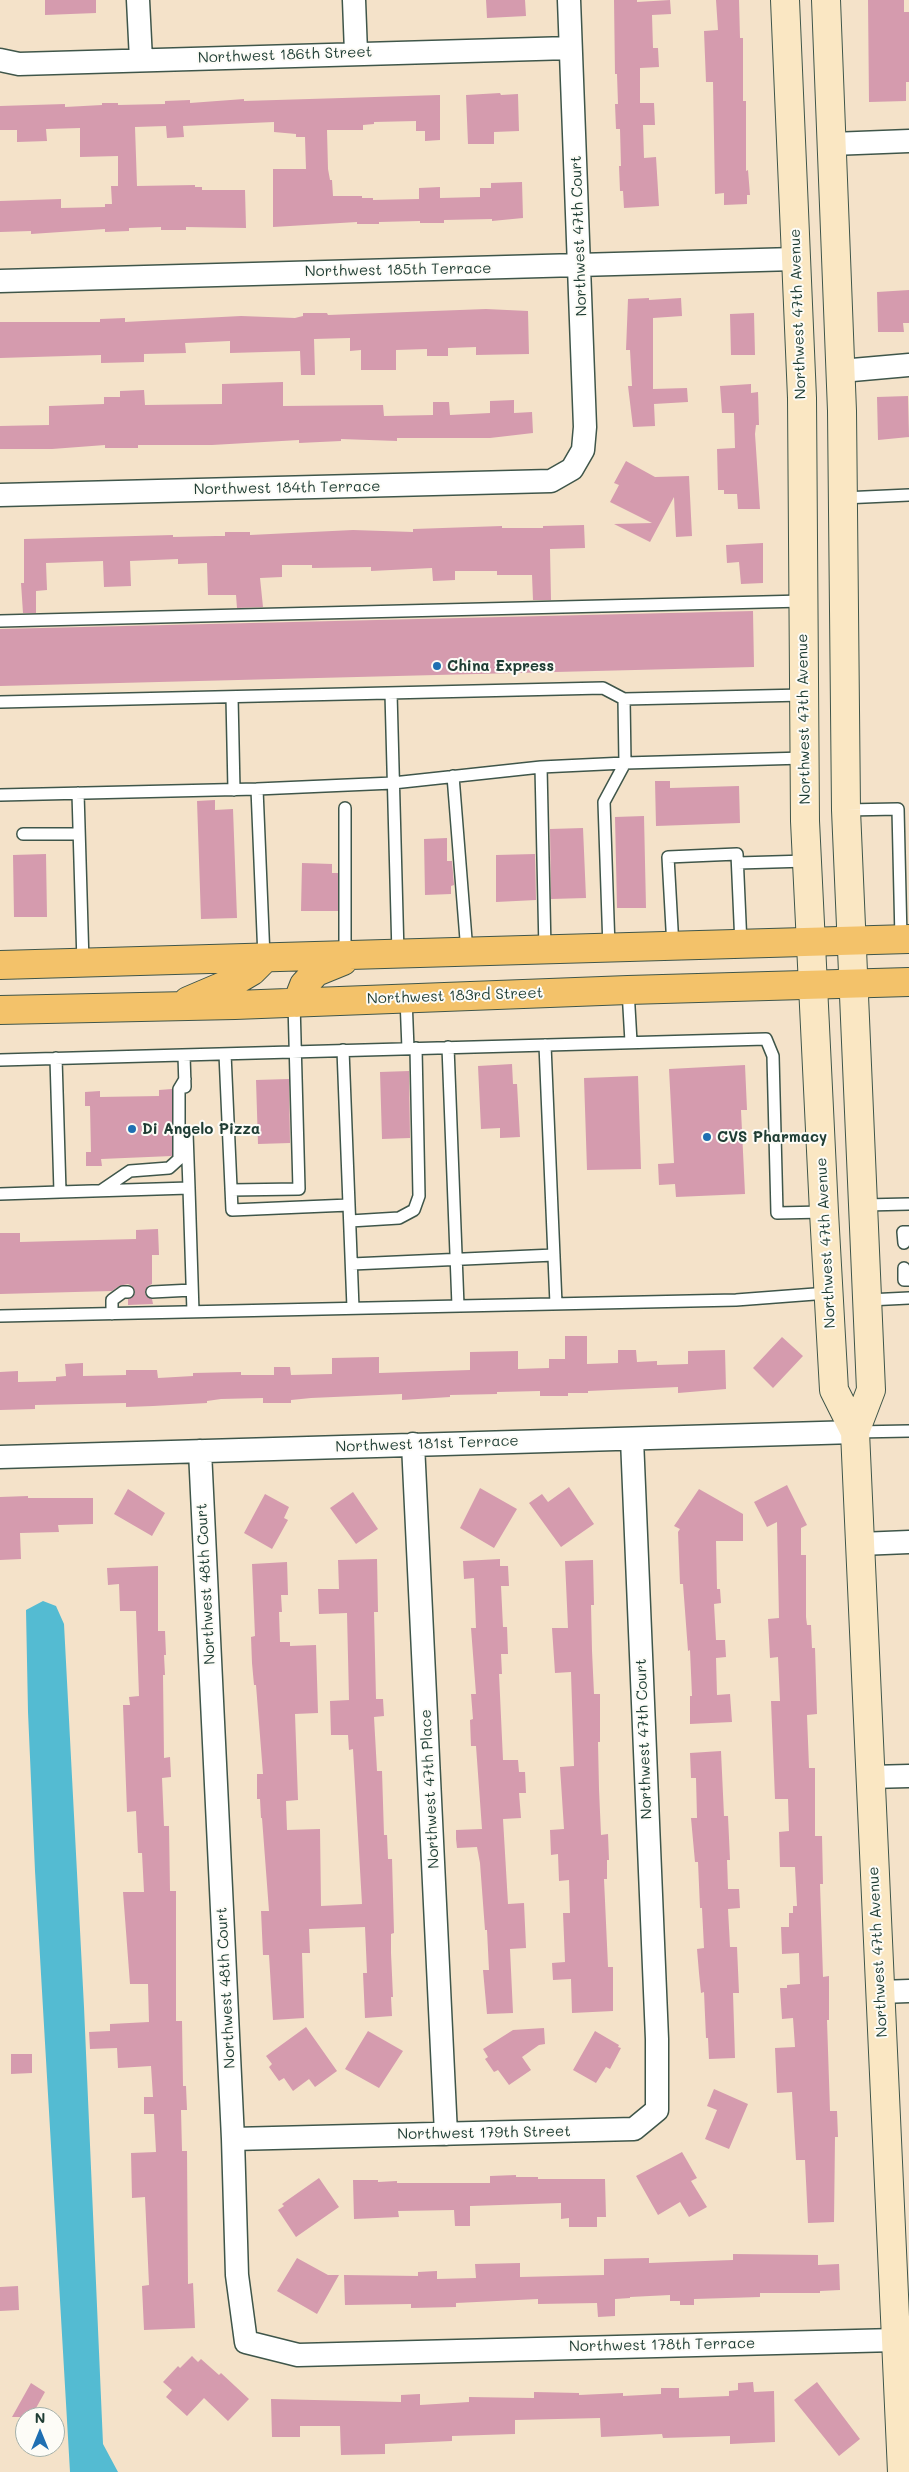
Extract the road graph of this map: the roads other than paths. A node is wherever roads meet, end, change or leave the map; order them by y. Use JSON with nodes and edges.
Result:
{"nodes":[{"id":1,"x":138,"y":0,"type":"edge"},
{"id":2,"x":354,"y":0,"type":"edge"},
{"id":3,"x":569,"y":0,"type":"edge"},
{"id":4,"x":785,"y":0,"type":"edge"},
{"id":5,"x":826,"y":0,"type":"edge"},
{"id":6,"x":570,"y":48,"type":"junction"},
{"id":7,"x":356,"y":53,"type":"junction"},
{"id":8,"x":0,"y":60,"type":"edge"},
{"id":9,"x":141,"y":60,"type":"junction"},
{"id":10,"x":789,"y":100,"type":"junction"},
{"id":11,"x":909,"y":141,"type":"edge"},
{"id":12,"x":832,"y":144,"type":"junction"},
{"id":13,"x":795,"y":259,"type":"junction"},
{"id":14,"x":581,"y":266,"type":"junction"},
{"id":15,"x":0,"y":280,"type":"edge"},
{"id":16,"x":838,"y":302,"type":"junction"},
{"id":17,"x":909,"y":365,"type":"edge"},
{"id":18,"x":841,"y":371,"type":"junction"},
{"id":19,"x":572,"y":469,"type":"joint"},
{"id":20,"x":0,"y":495,"type":"edge"},
{"id":21,"x":909,"y":495,"type":"edge"},
{"id":22,"x":843,"y":498,"type":"junction"},
{"id":23,"x":803,"y":602,"type":"junction"},
{"id":24,"x":0,"y":621,"type":"edge"},
{"id":25,"x":392,"y":693,"type":"junction"},
{"id":26,"x":804,"y":695,"type":"junction"},
{"id":27,"x":232,"y":697,"type":"junction"},
{"id":28,"x":624,"y":699,"type":"junction"},
{"id":29,"x":0,"y":702,"type":"edge"},
{"id":30,"x":804,"y":758,"type":"junction"},
{"id":31,"x":625,"y":763,"type":"junction"},
{"id":32,"x":541,"y":767,"type":"junction"},
{"id":33,"x":453,"y":776,"type":"junction"},
{"id":34,"x":393,"y":783,"type":"junction"},
{"id":35,"x":257,"y":789,"type":"junction"},
{"id":36,"x":234,"y":790,"type":"junction"},
{"id":37,"x":78,"y":793,"type":"junction"},
{"id":38,"x":0,"y":795,"type":"edge"},
{"id":39,"x":903,"y":807,"type":"edge"},
{"id":40,"x":345,"y":808,"type":"dead end"},
{"id":41,"x":846,"y":810,"type":"junction"},
{"id":42,"x":23,"y":834,"type":"dead end"},
{"id":43,"x":80,"y":834,"type":"junction"},
{"id":44,"x":807,"y":860,"type":"junction"},
{"id":45,"x":738,"y":863,"type":"junction"},
{"id":46,"x":904,"y":906,"type":"edge"},
{"id":47,"x":905,"y":939,"type":"edge"},
{"id":48,"x":853,"y":940,"type":"junction"},
{"id":49,"x":811,"y":942,"type":"junction"},
{"id":50,"x":742,"y":945,"type":"junction"},
{"id":51,"x":673,"y":946,"type":"junction"},
{"id":52,"x":610,"y":948,"type":"junction"},
{"id":53,"x":545,"y":951,"type":"junction"},
{"id":54,"x":468,"y":953,"type":"junction"},
{"id":55,"x":398,"y":955,"type":"junction"},
{"id":56,"x":349,"y":956,"type":"junction"},
{"id":57,"x":264,"y":959,"type":"junction"},
{"id":58,"x":83,"y":964,"type":"junction"},
{"id":59,"x":0,"y":965,"type":"edge"},
{"id":60,"x":909,"y":982,"type":"edge"},
{"id":61,"x":855,"y":984,"type":"junction"},
{"id":62,"x":814,"y":986,"type":"junction"},
{"id":63,"x":628,"y":990,"type":"junction"},
{"id":64,"x":406,"y":998,"type":"junction"},
{"id":65,"x":296,"y":1003,"type":"junction"},
{"id":66,"x":175,"y":1007,"type":"junction"},
{"id":67,"x":0,"y":1010,"type":"edge"},
{"id":68,"x":631,"y":1042,"type":"junction"},
{"id":69,"x":545,"y":1045,"type":"junction"},
{"id":70,"x":448,"y":1047,"type":"junction"},
{"id":71,"x":412,"y":1048,"type":"junction"},
{"id":72,"x":343,"y":1050,"type":"junction"},
{"id":73,"x":296,"y":1052,"type":"junction"},
{"id":74,"x":184,"y":1054,"type":"junction"},
{"id":75,"x":225,"y":1054,"type":"junction"},
{"id":76,"x":56,"y":1058,"type":"junction"},
{"id":77,"x":0,"y":1060,"type":"edge"},
{"id":78,"x":184,"y":1079,"type":"junction"},
{"id":79,"x":189,"y":1188,"type":"junction"},
{"id":80,"x":231,"y":1190,"type":"junction"},
{"id":81,"x":100,"y":1191,"type":"junction"},
{"id":82,"x":60,"y":1192,"type":"junction"},
{"id":83,"x":0,"y":1194,"type":"edge"},
{"id":84,"x":909,"y":1204,"type":"edge"},
{"id":85,"x":349,"y":1205,"type":"junction"},
{"id":86,"x":865,"y":1205,"type":"junction"},
{"id":87,"x":824,"y":1212,"type":"junction"},
{"id":88,"x":350,"y":1221,"type":"junction"},
{"id":89,"x":909,"y":1232,"type":"edge"},
{"id":90,"x":904,"y":1243,"type":"dead end"},
{"id":91,"x":554,"y":1256,"type":"junction"},
{"id":92,"x":456,"y":1260,"type":"junction"},
{"id":93,"x":352,"y":1264,"type":"junction"},
{"id":94,"x":904,"y":1268,"type":"dead end"},
{"id":95,"x":909,"y":1280,"type":"edge"},
{"id":96,"x":192,"y":1290,"type":"junction"},
{"id":97,"x":128,"y":1292,"type":"dead end"},
{"id":98,"x":152,"y":1292,"type":"dead end"},
{"id":99,"x":828,"y":1293,"type":"junction"},
{"id":100,"x":909,"y":1298,"type":"edge"},
{"id":101,"x":868,"y":1300,"type":"junction"},
{"id":102,"x":556,"y":1304,"type":"junction"},
{"id":103,"x":458,"y":1306,"type":"junction"},
{"id":104,"x":353,"y":1308,"type":"junction"},
{"id":105,"x":193,"y":1312,"type":"junction"},
{"id":106,"x":112,"y":1314,"type":"junction"},
{"id":107,"x":0,"y":1316,"type":"edge"},
{"id":108,"x":909,"y":1431,"type":"edge"},
{"id":109,"x":855,"y":1432,"type":"junction"},
{"id":110,"x":632,"y":1439,"type":"junction"},
{"id":111,"x":413,"y":1444,"type":"junction"},
{"id":112,"x":200,"y":1451,"type":"junction"},
{"id":113,"x":0,"y":1457,"type":"edge"},
{"id":114,"x":909,"y":1542,"type":"edge"},
{"id":115,"x":860,"y":1544,"type":"junction"},
{"id":116,"x":909,"y":1776,"type":"edge"},
{"id":117,"x":870,"y":1777,"type":"junction"},
{"id":118,"x":909,"y":1991,"type":"edge"},
{"id":119,"x":880,"y":1992,"type":"junction"},
{"id":120,"x":657,"y":2039,"type":"joint"},
{"id":121,"x":446,"y":2134,"type":"junction"},
{"id":122,"x":233,"y":2139,"type":"junction"},
{"id":123,"x":896,"y":2340,"type":"junction"},
{"id":124,"x":428,"y":2350,"type":"joint"},
{"id":125,"x":904,"y":2455,"type":"edge"}],
"edges":[{"from":1,"to":9,"type":"street"},
{"from":2,"to":7,"type":"street"},
{"from":3,"to":6,"type":"street","name":"Northwest 47th Court"},
{"from":4,"to":10,"type":"main road","name":"Northwest 47th Avenue"},
{"from":5,"to":12,"type":"main road","name":"Northwest 47th Avenue"},
{"from":6,"to":7,"type":"street","name":"Northwest 186th Street"},
{"from":6,"to":14,"type":"street","name":"Northwest 47th Court"},
{"from":7,"to":9,"type":"street","name":"Northwest 186th Street"},
{"from":8,"to":9,"type":"street","name":"Northwest 186th Street"},
{"from":10,"to":12,"type":"main road"},
{"from":10,"to":13,"type":"main road","name":"Northwest 47th Avenue"},
{"from":11,"to":12,"type":"street"},
{"from":12,"to":16,"type":"main road","name":"Northwest 47th Avenue"},
{"from":13,"to":14,"type":"street","name":"Northwest 185th Terrace"},
{"from":13,"to":16,"type":"main road"},
{"from":13,"to":23,"type":"main road","name":"Northwest 47th Avenue"},
{"from":14,"to":15,"type":"street","name":"Northwest 185th Terrace"},
{"from":14,"to":19,"type":"street","name":"Northwest 47th Court"},
{"from":16,"to":18,"type":"main road","name":"Northwest 47th Avenue"},
{"from":17,"to":18,"type":"street"},
{"from":18,"to":22,"type":"main road","name":"Northwest 47th Avenue"},
{"from":19,"to":20,"type":"street","name":"Northwest 184th Terrace"},
{"from":21,"to":22,"type":"lane"},
{"from":22,"to":41,"type":"main road","name":"Northwest 47th Avenue"},
{"from":23,"to":24,"type":"lane"},
{"from":23,"to":26,"type":"main road","name":"Northwest 47th Avenue"},
{"from":25,"to":27,"type":"lane"},
{"from":25,"to":28,"type":"lane"},
{"from":25,"to":34,"type":"lane"},
{"from":26,"to":28,"type":"lane"},
{"from":26,"to":30,"type":"main road","name":"Northwest 47th Avenue"},
{"from":27,"to":29,"type":"lane"},
{"from":27,"to":36,"type":"lane"},
{"from":28,"to":31,"type":"lane"},
{"from":30,"to":31,"type":"lane"},
{"from":30,"to":44,"type":"main road","name":"Northwest 47th Avenue"},
{"from":31,"to":32,"type":"lane"},
{"from":31,"to":52,"type":"lane"},
{"from":32,"to":33,"type":"lane"},
{"from":32,"to":53,"type":"lane"},
{"from":33,"to":34,"type":"lane"},
{"from":33,"to":54,"type":"lane"},
{"from":34,"to":35,"type":"lane"},
{"from":34,"to":55,"type":"lane"},
{"from":35,"to":36,"type":"lane"},
{"from":35,"to":57,"type":"lane"},
{"from":36,"to":37,"type":"lane"},
{"from":37,"to":38,"type":"lane"},
{"from":37,"to":43,"type":"lane"},
{"from":39,"to":41,"type":"lane"},
{"from":39,"to":46,"type":"lane"},
{"from":40,"to":56,"type":"lane"},
{"from":41,"to":48,"type":"main road","name":"Northwest 47th Avenue"},
{"from":42,"to":43,"type":"lane"},
{"from":43,"to":58,"type":"lane"},
{"from":44,"to":45,"type":"lane"},
{"from":44,"to":49,"type":"main road","name":"Northwest 47th Avenue"},
{"from":45,"to":50,"type":"lane"},
{"from":45,"to":51,"type":"lane"},
{"from":46,"to":47,"type":"lane"},
{"from":47,"to":48,"type":"main road"},
{"from":48,"to":49,"type":"main road"},
{"from":48,"to":61,"type":"main road","name":"Northwest 47th Avenue"},
{"from":49,"to":50,"type":"main road"},
{"from":49,"to":62,"type":"main road","name":"Northwest 47th Avenue"},
{"from":50,"to":51,"type":"main road"},
{"from":51,"to":52,"type":"main road"},
{"from":52,"to":53,"type":"main road"},
{"from":53,"to":54,"type":"main road"},
{"from":54,"to":55,"type":"main road"},
{"from":55,"to":56,"type":"main road"},
{"from":56,"to":57,"type":"main road"},
{"from":56,"to":65,"type":"main road"},
{"from":57,"to":58,"type":"main road"},
{"from":57,"to":66,"type":"main road"},
{"from":58,"to":59,"type":"main road"},
{"from":60,"to":61,"type":"main road","name":"Northwest 183rd Street"},
{"from":61,"to":62,"type":"main road","name":"Northwest 183rd Street"},
{"from":61,"to":86,"type":"main road","name":"Northwest 47th Avenue"},
{"from":62,"to":63,"type":"main road","name":"Northwest 183rd Street"},
{"from":62,"to":87,"type":"main road","name":"Northwest 47th Avenue"},
{"from":63,"to":64,"type":"main road","name":"Northwest 183rd Street"},
{"from":63,"to":68,"type":"lane"},
{"from":64,"to":65,"type":"main road","name":"Northwest 183rd Street"},
{"from":64,"to":71,"type":"lane"},
{"from":65,"to":66,"type":"main road","name":"Northwest 183rd Street"},
{"from":65,"to":73,"type":"lane"},
{"from":66,"to":67,"type":"main road","name":"Northwest 183rd Street"},
{"from":68,"to":69,"type":"lane"},
{"from":68,"to":87,"type":"lane"},
{"from":69,"to":70,"type":"lane"},
{"from":69,"to":91,"type":"lane"},
{"from":70,"to":71,"type":"lane"},
{"from":70,"to":92,"type":"lane"},
{"from":71,"to":72,"type":"lane"},
{"from":71,"to":88,"type":"lane"},
{"from":72,"to":73,"type":"lane"},
{"from":72,"to":85,"type":"lane"},
{"from":73,"to":75,"type":"lane"},
{"from":73,"to":80,"type":"lane"},
{"from":74,"to":75,"type":"lane"},
{"from":74,"to":76,"type":"lane"},
{"from":74,"to":78,"type":"lane"},
{"from":75,"to":80,"type":"lane"},
{"from":76,"to":77,"type":"lane"},
{"from":76,"to":82,"type":"lane"},
{"from":78,"to":79,"type":"lane"},
{"from":78,"to":81,"type":"lane"},
{"from":79,"to":81,"type":"lane"},
{"from":79,"to":96,"type":"lane"},
{"from":80,"to":85,"type":"lane"},
{"from":81,"to":82,"type":"lane"},
{"from":82,"to":83,"type":"lane"},
{"from":84,"to":86,"type":"lane"},
{"from":85,"to":88,"type":"lane"},
{"from":86,"to":101,"type":"main road","name":"Northwest 47th Avenue"},
{"from":87,"to":99,"type":"main road","name":"Northwest 47th Avenue"},
{"from":88,"to":93,"type":"lane"},
{"from":89,"to":90,"type":"lane"},
{"from":91,"to":92,"type":"lane"},
{"from":91,"to":102,"type":"lane"},
{"from":92,"to":93,"type":"lane"},
{"from":92,"to":103,"type":"lane"},
{"from":93,"to":104,"type":"lane"},
{"from":94,"to":95,"type":"lane"},
{"from":96,"to":98,"type":"lane"},
{"from":96,"to":105,"type":"lane"},
{"from":97,"to":106,"type":"lane"},
{"from":99,"to":102,"type":"lane"},
{"from":99,"to":109,"type":"main road","name":"Northwest 47th Avenue"},
{"from":100,"to":101,"type":"lane"},
{"from":101,"to":109,"type":"main road","name":"Northwest 47th Avenue"},
{"from":102,"to":103,"type":"lane"},
{"from":103,"to":104,"type":"lane"},
{"from":104,"to":105,"type":"lane"},
{"from":105,"to":106,"type":"lane"},
{"from":106,"to":107,"type":"lane"},
{"from":108,"to":109,"type":"lane"},
{"from":109,"to":110,"type":"street","name":"Northwest 181st Terrace"},
{"from":109,"to":115,"type":"main road","name":"Northwest 47th Avenue"},
{"from":110,"to":111,"type":"street","name":"Northwest 181st Terrace"},
{"from":110,"to":120,"type":"street","name":"Northwest 47th Court"},
{"from":111,"to":112,"type":"street","name":"Northwest 181st Terrace"},
{"from":111,"to":121,"type":"street","name":"Northwest 47th Place"},
{"from":112,"to":113,"type":"street","name":"Northwest 181st Terrace"},
{"from":112,"to":122,"type":"street","name":"Northwest 48th Court"},
{"from":114,"to":115,"type":"street"},
{"from":115,"to":117,"type":"main road","name":"Northwest 47th Avenue"},
{"from":116,"to":117,"type":"street"},
{"from":117,"to":119,"type":"main road","name":"Northwest 47th Avenue"},
{"from":118,"to":119,"type":"street"},
{"from":119,"to":123,"type":"main road","name":"Northwest 47th Avenue"},
{"from":120,"to":121,"type":"street","name":"Northwest 179th Street"},
{"from":121,"to":122,"type":"street","name":"Northwest 179th Street"},
{"from":122,"to":124,"type":"street","name":"Northwest 48th Court"},
{"from":123,"to":124,"type":"street","name":"Northwest 178th Terrace"},
{"from":123,"to":125,"type":"main road","name":"Northwest 47th Avenue"}]}
